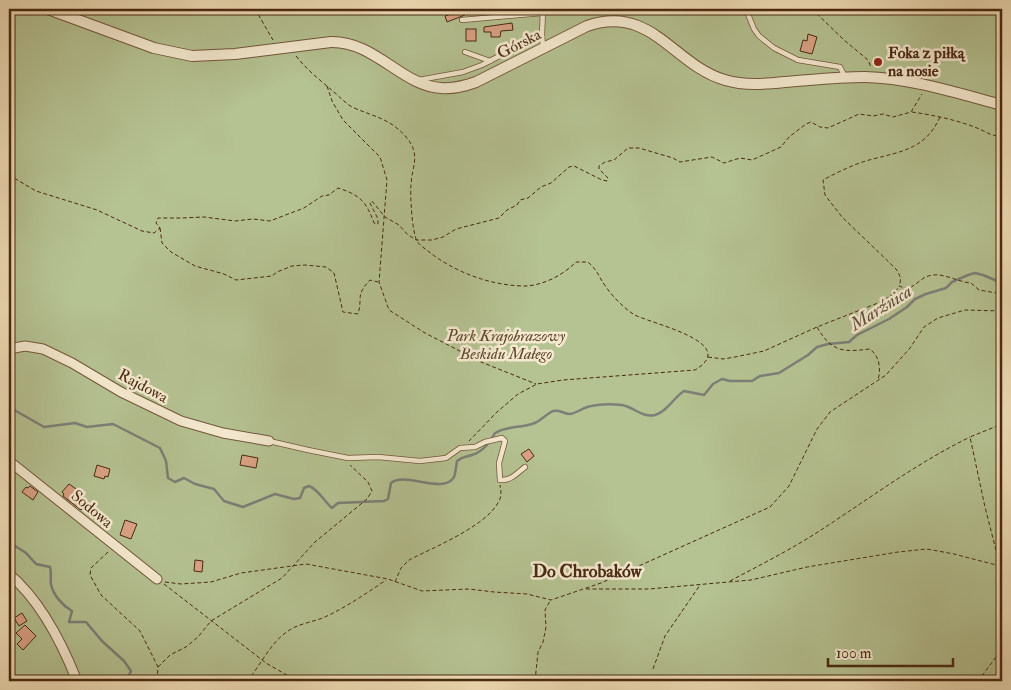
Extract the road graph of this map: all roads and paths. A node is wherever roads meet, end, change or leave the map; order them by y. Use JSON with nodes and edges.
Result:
{"nodes":[{"id":1,"x":48,"y":9,"type":"edge"},
{"id":2,"x":255,"y":9,"type":"edge"},
{"id":3,"x":746,"y":9,"type":"edge"},
{"id":4,"x":812,"y":9,"type":"edge"},
{"id":5,"x":542,"y":11,"type":"edge"},
{"id":6,"x":462,"y":20,"type":"dead end"},
{"id":7,"x":286,"y":47,"type":"junction"},
{"id":8,"x":544,"y":49,"type":"junction"},
{"id":9,"x":465,"y":52,"type":"dead end"},
{"id":10,"x":508,"y":52,"type":"dead end"},
{"id":11,"x":490,"y":61,"type":"junction"},
{"id":12,"x":845,"y":78,"type":"junction"},
{"id":13,"x":870,"y":78,"type":"junction"},
{"id":14,"x":418,"y":81,"type":"junction"},
{"id":15,"x":327,"y":86,"type":"junction"},
{"id":16,"x":929,"y":86,"type":"junction"},
{"id":17,"x":1002,"y":105,"type":"edge"},
{"id":18,"x":911,"y":112,"type":"junction"},
{"id":19,"x":940,"y":117,"type":"junction"},
{"id":20,"x":1002,"y":136,"type":"edge"},
{"id":21,"x":9,"y":175,"type":"edge"},
{"id":22,"x":385,"y":216,"type":"junction"},
{"id":23,"x":160,"y":228,"type":"junction"},
{"id":24,"x":416,"y":240,"type":"junction"},
{"id":25,"x":379,"y":282,"type":"junction"},
{"id":26,"x":899,"y":286,"type":"junction"},
{"id":27,"x":1002,"y":294,"type":"edge"},
{"id":28,"x":1002,"y":311,"type":"edge"},
{"id":29,"x":817,"y":326,"type":"junction"},
{"id":30,"x":9,"y":349,"type":"edge"},
{"id":31,"x":708,"y":357,"type":"junction"},
{"id":32,"x":878,"y":380,"type":"junction"},
{"id":33,"x":537,"y":384,"type":"junction"},
{"id":34,"x":1002,"y":424,"type":"edge"},
{"id":35,"x":970,"y":437,"type":"junction"},
{"id":36,"x":269,"y":440,"type":"joint"},
{"id":37,"x":460,"y":448,"type":"junction"},
{"id":38,"x":348,"y":458,"type":"junction"},
{"id":39,"x":9,"y":461,"type":"edge"},
{"id":40,"x":525,"y":467,"type":"dead end"},
{"id":41,"x":500,"y":480,"type":"junction"},
{"id":42,"x":114,"y":546,"type":"junction"},
{"id":43,"x":294,"y":565,"type":"junction"},
{"id":44,"x":388,"y":579,"type":"junction"},
{"id":45,"x":11,"y":580,"type":"edge"},
{"id":46,"x":157,"y":580,"type":"junction"},
{"id":47,"x":395,"y":582,"type":"junction"},
{"id":48,"x":730,"y":582,"type":"junction"},
{"id":49,"x":700,"y":584,"type":"junction"},
{"id":50,"x":583,"y":589,"type":"junction"},
{"id":51,"x":551,"y":600,"type":"junction"},
{"id":52,"x":211,"y":621,"type":"junction"},
{"id":53,"x":1002,"y":649,"type":"edge"},
{"id":54,"x":262,"y":660,"type":"junction"},
{"id":55,"x":158,"y":667,"type":"junction"},
{"id":56,"x":653,"y":669,"type":"dead end"},
{"id":57,"x":77,"y":681,"type":"edge"},
{"id":58,"x":157,"y":681,"type":"edge"},
{"id":59,"x":247,"y":681,"type":"edge"},
{"id":60,"x":296,"y":681,"type":"edge"},
{"id":61,"x":535,"y":681,"type":"edge"},
{"id":62,"x":978,"y":681,"type":"edge"}],
"edges":[{"from":1,"to":7,"type":"street","name":"Górska"},
{"from":2,"to":7,"type":"path"},
{"from":3,"to":12,"type":"lane"},
{"from":4,"to":13,"type":"path"},
{"from":5,"to":6,"type":"lane"},
{"from":5,"to":8,"type":"lane"},
{"from":7,"to":14,"type":"street","name":"Górska"},
{"from":7,"to":15,"type":"path"},
{"from":8,"to":12,"type":"street","name":"Górska"},
{"from":8,"to":14,"type":"street","name":"Górska"},
{"from":9,"to":11,"type":"lane"},
{"from":10,"to":11,"type":"lane"},
{"from":11,"to":14,"type":"lane"},
{"from":12,"to":13,"type":"street","name":"Górska"},
{"from":13,"to":16,"type":"street","name":"Górska"},
{"from":15,"to":22,"type":"path"},
{"from":15,"to":24,"type":"path"},
{"from":16,"to":17,"type":"street","name":"Górska"},
{"from":16,"to":18,"type":"path"},
{"from":18,"to":19,"type":"path"},
{"from":18,"to":24,"type":"path"},
{"from":19,"to":20,"type":"path"},
{"from":19,"to":26,"type":"path"},
{"from":21,"to":23,"type":"path"},
{"from":22,"to":23,"type":"path"},
{"from":22,"to":24,"type":"path"},
{"from":22,"to":25,"type":"path"},
{"from":23,"to":25,"type":"path"},
{"from":24,"to":31,"type":"path"},
{"from":25,"to":33,"type":"path"},
{"from":26,"to":27,"type":"path"},
{"from":26,"to":29,"type":"path"},
{"from":28,"to":32,"type":"path"},
{"from":29,"to":31,"type":"path"},
{"from":29,"to":32,"type":"path"},
{"from":30,"to":36,"type":"street","name":"Rajdowa"},
{"from":31,"to":33,"type":"path"},
{"from":32,"to":50,"type":"path"},
{"from":33,"to":37,"type":"path"},
{"from":34,"to":35,"type":"path"},
{"from":35,"to":48,"type":"path"},
{"from":35,"to":48,"type":"path"},
{"from":36,"to":38,"type":"lane"},
{"from":37,"to":38,"type":"lane"},
{"from":37,"to":41,"type":"lane"},
{"from":38,"to":43,"type":"path"},
{"from":39,"to":42,"type":"street","name":"Sodowa"},
{"from":40,"to":41,"type":"lane"},
{"from":41,"to":47,"type":"path"},
{"from":42,"to":46,"type":"street","name":"Sodowa"},
{"from":42,"to":55,"type":"path"},
{"from":43,"to":44,"type":"path"},
{"from":43,"to":46,"type":"path"},
{"from":43,"to":52,"type":"path"},
{"from":44,"to":47,"type":"path"},
{"from":44,"to":54,"type":"path"},
{"from":45,"to":57,"type":"street"},
{"from":46,"to":52,"type":"path"},
{"from":47,"to":51,"type":"path"},
{"from":48,"to":49,"type":"path"},
{"from":49,"to":50,"type":"path"},
{"from":49,"to":56,"type":"path"},
{"from":50,"to":51,"type":"path"},
{"from":51,"to":61,"type":"path"},
{"from":52,"to":54,"type":"path"},
{"from":52,"to":55,"type":"path"},
{"from":53,"to":62,"type":"path"},
{"from":54,"to":59,"type":"path"},
{"from":54,"to":60,"type":"path"},
{"from":55,"to":58,"type":"path"}]}
